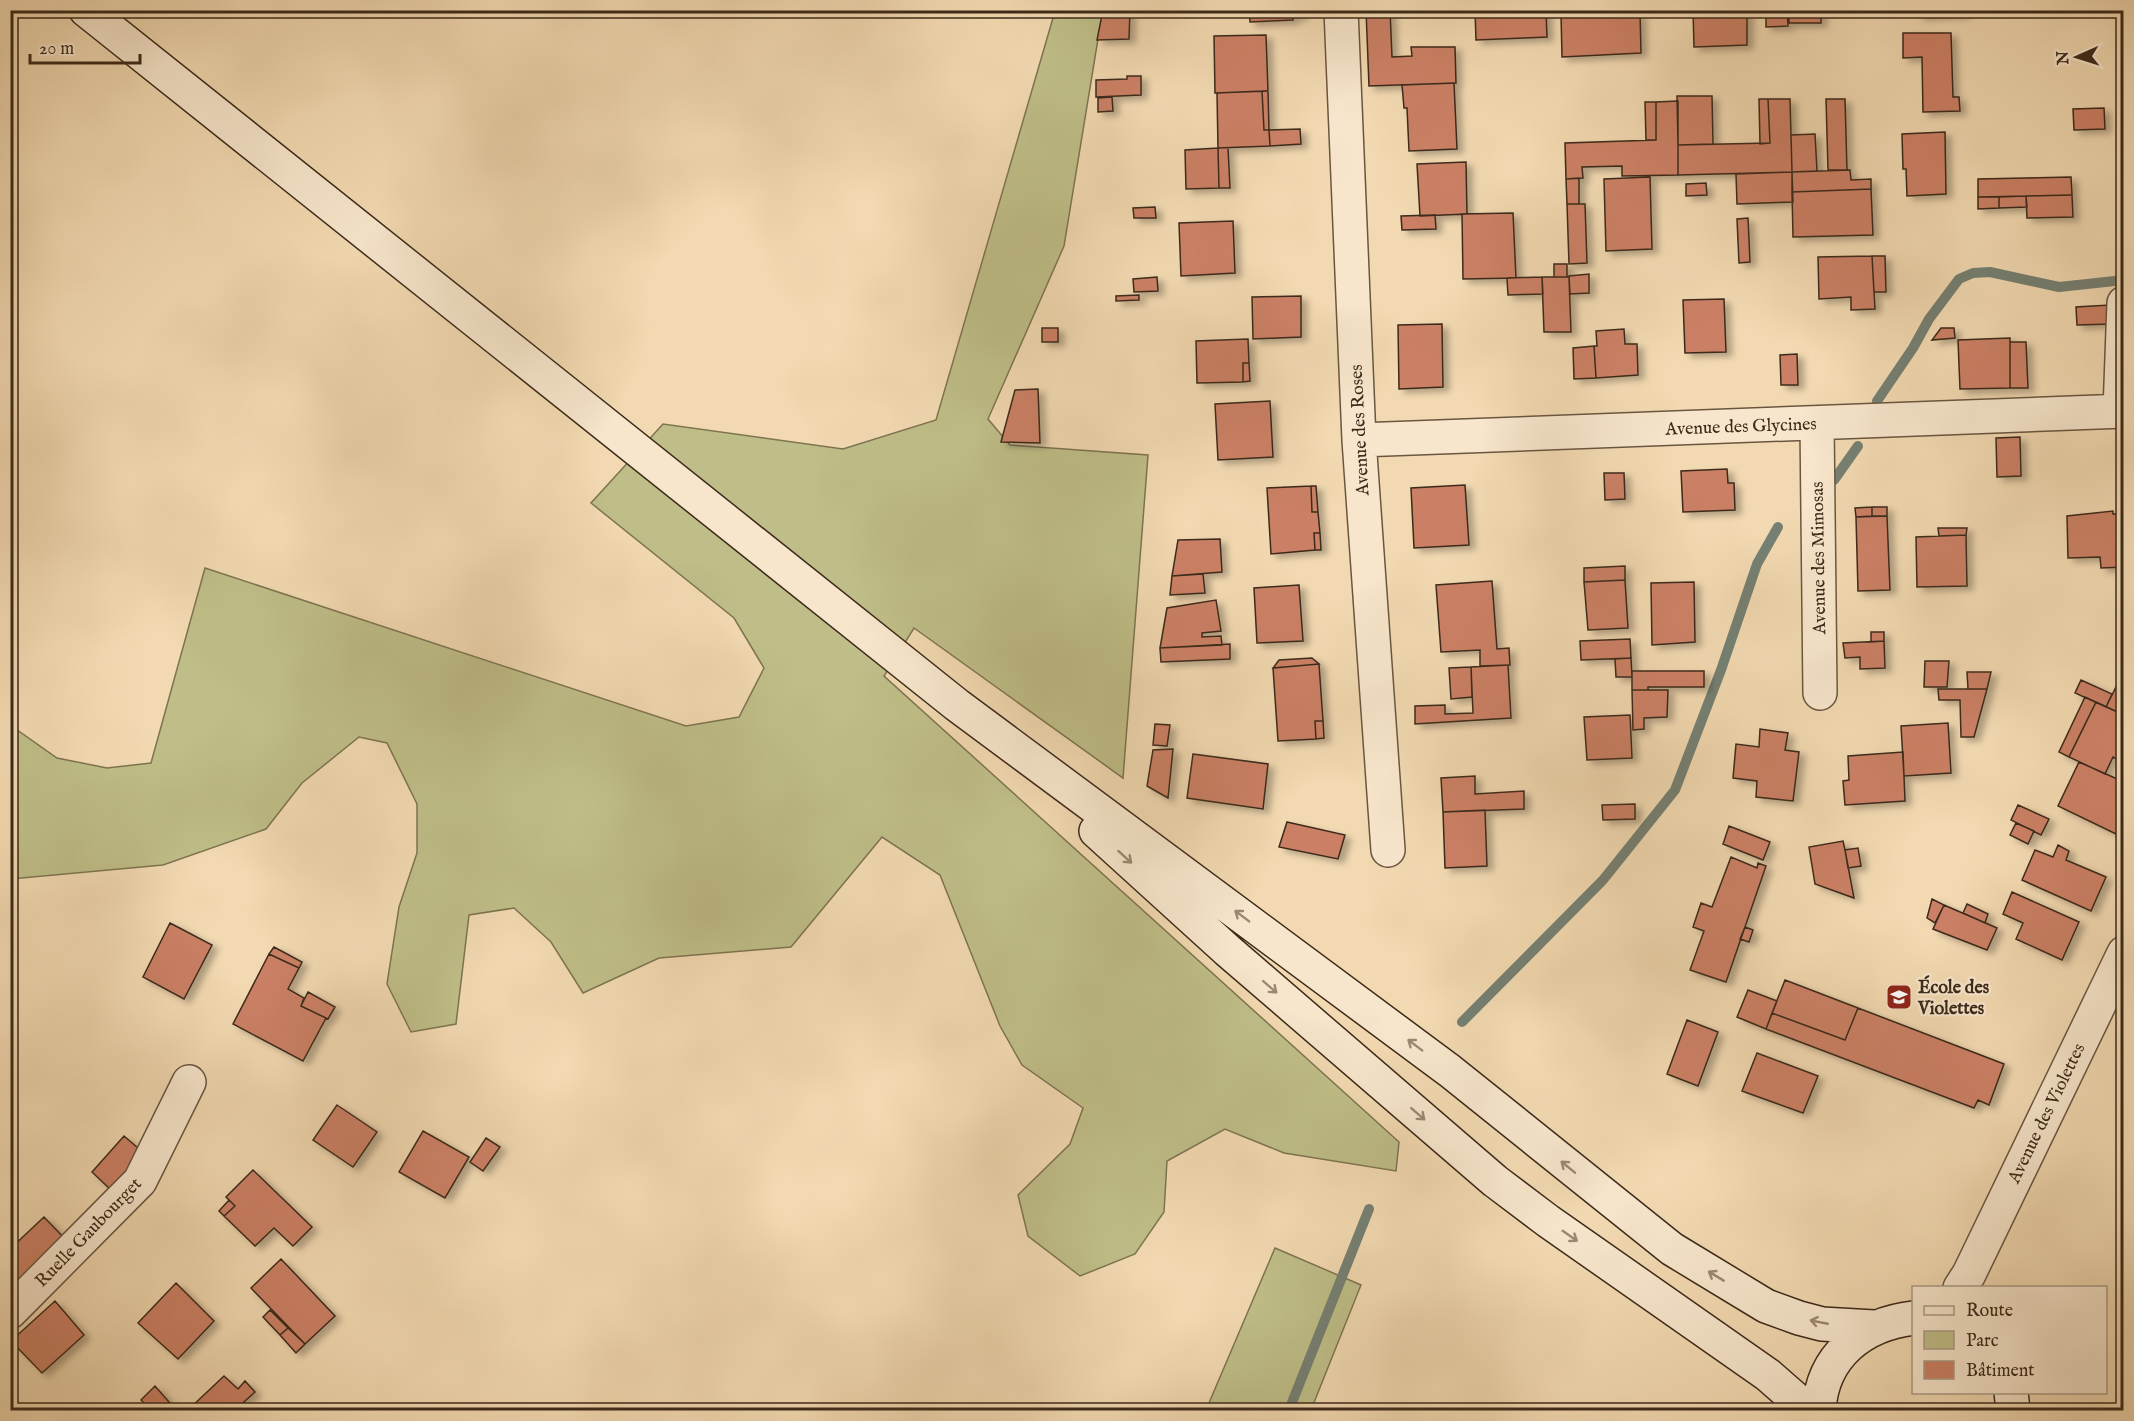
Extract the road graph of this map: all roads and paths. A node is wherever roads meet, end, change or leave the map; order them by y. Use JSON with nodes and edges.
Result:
{"nodes":[{"id":1,"x":86,"y":10,"type":"edge"},
{"id":2,"x":1341,"y":10,"type":"edge"},
{"id":3,"x":2124,"y":303,"type":"edge"},
{"id":4,"x":2122,"y":411,"type":"edge"},
{"id":5,"x":1817,"y":423,"type":"junction"},
{"id":6,"x":1359,"y":440,"type":"junction"},
{"id":7,"x":1820,"y":693,"type":"dead end"},
{"id":8,"x":957,"y":705,"type":"junction"},
{"id":9,"x":1388,"y":850,"type":"dead end"},
{"id":10,"x":2124,"y":953,"type":"edge"},
{"id":11,"x":189,"y":1082,"type":"dead end"},
{"id":12,"x":1965,"y":1283,"type":"edge"},
{"id":13,"x":10,"y":1312,"type":"edge"},
{"id":14,"x":1912,"y":1318,"type":"edge"},
{"id":15,"x":1874,"y":1327,"type":"junction"},
{"id":16,"x":2011,"y":1394,"type":"edge"},
{"id":17,"x":1808,"y":1410,"type":"edge"},
{"id":18,"x":1819,"y":1410,"type":"edge"},
{"id":19,"x":2013,"y":1410,"type":"edge"}],
"edges":[{"from":1,"to":8,"type":"main road"},
{"from":2,"to":6,"type":"main road","name":"Avenue des Roses"},
{"from":3,"to":4,"type":"main road"},
{"from":4,"to":5,"type":"main road","name":"Avenue des Glycines"},
{"from":5,"to":6,"type":"main road","name":"Avenue des Glycines"},
{"from":5,"to":7,"type":"main road","name":"Avenue des Mimosas"},
{"from":6,"to":9,"type":"main road","name":"Avenue des Roses"},
{"from":15,"to":8,"type":"main road","one_way":true},
{"from":8,"to":17,"type":"main road","one_way":true},
{"from":10,"to":12,"type":"main road","name":"Avenue des Violettes"},
{"from":11,"to":13,"type":"main road","name":"Ruelle Gaubourget"},
{"from":14,"to":15,"type":"main road"},
{"from":15,"to":18,"type":"main road"},
{"from":16,"to":19,"type":"main road"}]}
